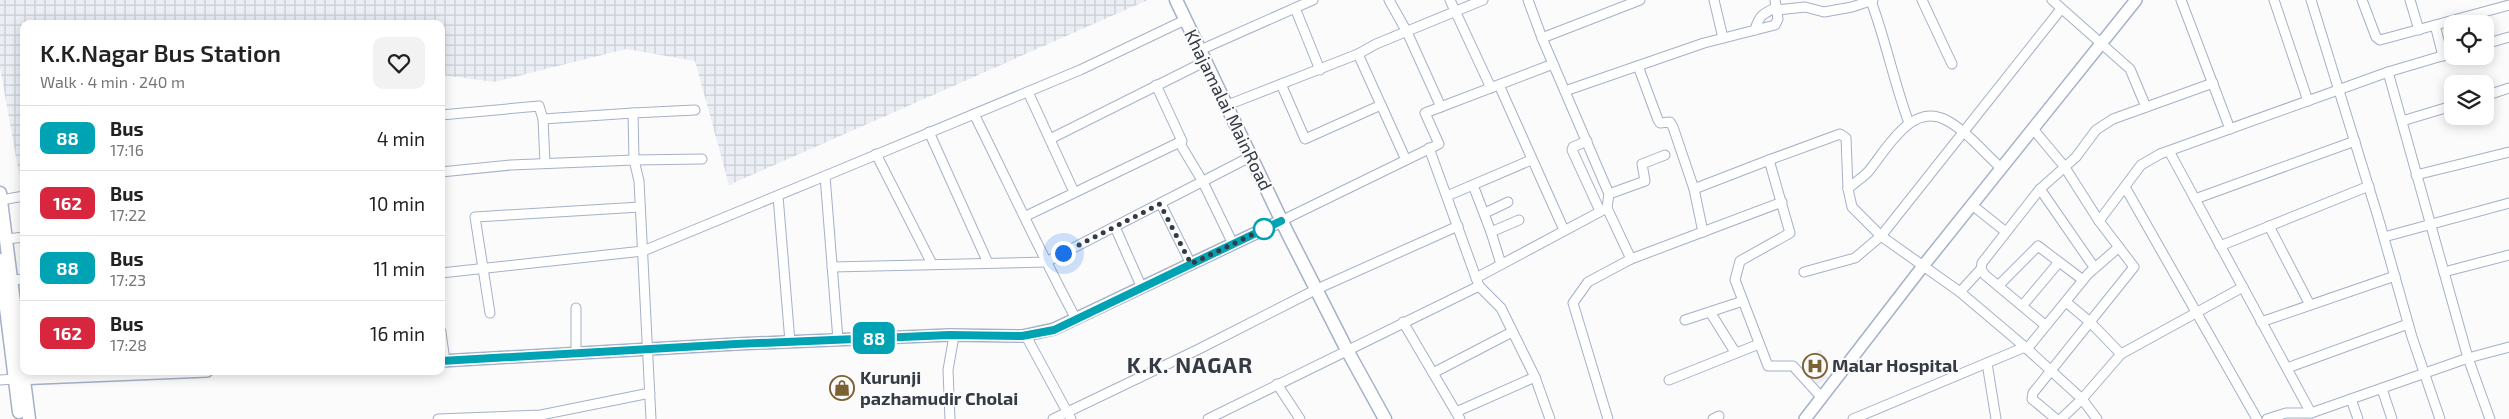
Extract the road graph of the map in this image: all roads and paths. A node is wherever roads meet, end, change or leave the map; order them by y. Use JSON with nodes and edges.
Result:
{"nodes":[{"id":1,"x":1313,"y":0,"type":"edge"},
{"id":2,"x":1389,"y":0,"type":"edge"},
{"id":3,"x":1450,"y":0,"type":"edge"},
{"id":4,"x":1483,"y":0,"type":"edge"},
{"id":5,"x":1528,"y":0,"type":"edge"},
{"id":6,"x":1640,"y":0,"type":"edge"},
{"id":7,"x":1714,"y":0,"type":"edge"},
{"id":8,"x":1872,"y":0,"type":"edge"},
{"id":9,"x":1922,"y":0,"type":"edge"},
{"id":10,"x":2052,"y":0,"type":"edge"},
{"id":11,"x":2136,"y":0,"type":"edge"},
{"id":12,"x":2182,"y":0,"type":"edge"},
{"id":13,"x":2274,"y":0,"type":"edge"},
{"id":14,"x":2311,"y":0,"type":"edge"},
{"id":15,"x":2362,"y":0,"type":"edge"},
{"id":16,"x":2410,"y":0,"type":"edge"},
{"id":17,"x":1179,"y":1,"type":"edge"},
{"id":18,"x":1851,"y":4,"type":"edge"},
{"id":19,"x":2509,"y":5,"type":"edge"},
{"id":20,"x":1777,"y":6,"type":"edge"},
{"id":21,"x":1295,"y":8,"type":"junction"},
{"id":22,"x":2061,"y":9,"type":"junction"},
{"id":23,"x":1456,"y":12,"type":"junction"},
{"id":24,"x":1184,"y":20,"type":"junction"},
{"id":25,"x":2434,"y":25,"type":"junction"},
{"id":26,"x":1755,"y":30,"type":"junction"},
{"id":27,"x":2419,"y":30,"type":"junction"},
{"id":28,"x":1407,"y":32,"type":"junction"},
{"id":29,"x":2509,"y":37,"type":"edge"},
{"id":30,"x":1542,"y":38,"type":"junction"},
{"id":31,"x":1723,"y":38,"type":"junction"},
{"id":32,"x":2494,"y":41,"type":"edge"},
{"id":33,"x":2101,"y":44,"type":"junction"},
{"id":34,"x":2444,"y":46,"type":"edge"},
{"id":35,"x":1358,"y":54,"type":"junction"},
{"id":36,"x":2444,"y":55,"type":"edge"},
{"id":37,"x":1201,"y":56,"type":"junction"},
{"id":38,"x":1553,"y":64,"type":"junction"},
{"id":39,"x":1952,"y":64,"type":"dead end"},
{"id":40,"x":1638,"y":66,"type":"junction"},
{"id":41,"x":1320,"y":70,"type":"junction"},
{"id":42,"x":2388,"y":72,"type":"junction"},
{"id":43,"x":2213,"y":83,"type":"junction"},
{"id":44,"x":1156,"y":85,"type":"junction"},
{"id":45,"x":1284,"y":85,"type":"junction"},
{"id":46,"x":1495,"y":86,"type":"junction"},
{"id":47,"x":2340,"y":88,"type":"junction"},
{"id":48,"x":2509,"y":88,"type":"edge"},
{"id":49,"x":1565,"y":91,"type":"junction"},
{"id":50,"x":1028,"y":92,"type":"junction"},
{"id":51,"x":2494,"y":93,"type":"edge"},
{"id":52,"x":2308,"y":101,"type":"junction"},
{"id":53,"x":1381,"y":105,"type":"junction"},
{"id":54,"x":1225,"y":106,"type":"junction"},
{"id":55,"x":1441,"y":107,"type":"junction"},
{"id":56,"x":2146,"y":107,"type":"junction"},
{"id":57,"x":2444,"y":109,"type":"edge"},
{"id":58,"x":695,"y":110,"type":"dead end"},
{"id":59,"x":633,"y":113,"type":"junction"},
{"id":60,"x":974,"y":114,"type":"junction"},
{"id":61,"x":445,"y":115,"type":"edge"},
{"id":62,"x":543,"y":119,"type":"junction"},
{"id":63,"x":2402,"y":122,"type":"junction"},
{"id":64,"x":1909,"y":123,"type":"junction"},
{"id":65,"x":2033,"y":129,"type":"junction"},
{"id":66,"x":2230,"y":129,"type":"junction"},
{"id":67,"x":929,"y":132,"type":"junction"},
{"id":68,"x":1962,"y":132,"type":"junction"},
{"id":69,"x":1050,"y":139,"type":"junction"},
{"id":70,"x":1586,"y":141,"type":"junction"},
{"id":71,"x":1179,"y":142,"type":"junction"},
{"id":72,"x":2355,"y":142,"type":"junction"},
{"id":73,"x":1439,"y":144,"type":"junction"},
{"id":74,"x":1429,"y":148,"type":"junction"},
{"id":75,"x":2169,"y":151,"type":"junction"},
{"id":76,"x":2509,"y":152,"type":"edge"},
{"id":77,"x":876,"y":154,"type":"junction"},
{"id":78,"x":1665,"y":155,"type":"dead end"},
{"id":79,"x":1250,"y":157,"type":"junction"},
{"id":80,"x":702,"y":159,"type":"dead end"},
{"id":81,"x":1433,"y":159,"type":"junction"},
{"id":82,"x":634,"y":160,"type":"junction"},
{"id":83,"x":1406,"y":160,"type":"junction"},
{"id":84,"x":1531,"y":160,"type":"junction"},
{"id":85,"x":1769,"y":160,"type":"junction"},
{"id":86,"x":545,"y":163,"type":"junction"},
{"id":87,"x":2064,"y":166,"type":"junction"},
{"id":88,"x":2001,"y":168,"type":"junction"},
{"id":89,"x":445,"y":172,"type":"edge"},
{"id":90,"x":2416,"y":175,"type":"junction"},
{"id":91,"x":825,"y":176,"type":"junction"},
{"id":92,"x":1203,"y":182,"type":"junction"},
{"id":93,"x":1473,"y":185,"type":"junction"},
{"id":94,"x":2369,"y":186,"type":"junction"},
{"id":95,"x":2125,"y":187,"type":"junction"},
{"id":96,"x":1694,"y":189,"type":"junction"},
{"id":97,"x":1848,"y":189,"type":"junction"},
{"id":98,"x":2040,"y":189,"type":"junction"},
{"id":99,"x":1074,"y":192,"type":"junction"},
{"id":100,"x":1609,"y":194,"type":"junction"},
{"id":101,"x":778,"y":196,"type":"junction"},
{"id":102,"x":1447,"y":196,"type":"junction"},
{"id":103,"x":20,"y":197,"type":"edge"},
{"id":104,"x":2195,"y":199,"type":"junction"},
{"id":105,"x":1508,"y":202,"type":"dead end"},
{"id":106,"x":1782,"y":202,"type":"junction"},
{"id":107,"x":2509,"y":202,"type":"edge"},
{"id":108,"x":1,"y":203,"type":"edge"},
{"id":109,"x":1160,"y":204,"type":"junction"},
{"id":110,"x":1972,"y":205,"type":"junction"},
{"id":111,"x":640,"y":207,"type":"junction"},
{"id":112,"x":1603,"y":210,"type":"junction"},
{"id":113,"x":1485,"y":213,"type":"junction"},
{"id":114,"x":1026,"y":216,"type":"junction"},
{"id":115,"x":1519,"y":220,"type":"dead end"},
{"id":116,"x":1281,"y":221,"type":"junction"},
{"id":117,"x":2099,"y":221,"type":"junction"},
{"id":118,"x":2430,"y":223,"type":"junction"},
{"id":119,"x":1458,"y":226,"type":"junction"},
{"id":120,"x":2269,"y":226,"type":"junction"},
{"id":121,"x":1115,"y":227,"type":"junction"},
{"id":122,"x":1564,"y":230,"type":"junction"},
{"id":123,"x":1491,"y":232,"type":"junction"},
{"id":124,"x":1702,"y":232,"type":"junction"},
{"id":125,"x":2006,"y":232,"type":"junction"},
{"id":126,"x":1881,"y":236,"type":"junction"},
{"id":127,"x":2384,"y":237,"type":"junction"},
{"id":128,"x":20,"y":238,"type":"edge"},
{"id":129,"x":7,"y":240,"type":"junction"},
{"id":130,"x":1233,"y":244,"type":"junction"},
{"id":131,"x":2220,"y":246,"type":"junction"},
{"id":132,"x":2119,"y":247,"type":"junction"},
{"id":133,"x":643,"y":251,"type":"junction"},
{"id":134,"x":2509,"y":255,"type":"edge"},
{"id":135,"x":1631,"y":258,"type":"junction"},
{"id":136,"x":0,"y":260,"type":"edge"},
{"id":137,"x":1046,"y":262,"type":"junction"},
{"id":138,"x":2059,"y":262,"type":"junction"},
{"id":139,"x":988,"y":263,"type":"junction"},
{"id":140,"x":932,"y":264,"type":"junction"},
{"id":141,"x":1191,"y":264,"type":"junction"},
{"id":142,"x":1501,"y":264,"type":"junction"},
{"id":143,"x":0,"y":266,"type":"edge"},
{"id":144,"x":1923,"y":266,"type":"junction"},
{"id":145,"x":832,"y":267,"type":"junction"},
{"id":146,"x":2094,"y":267,"type":"junction"},
{"id":147,"x":482,"y":268,"type":"junction"},
{"id":148,"x":1982,"y":269,"type":"junction"},
{"id":149,"x":1804,"y":272,"type":"dead end"},
{"id":150,"x":2444,"y":272,"type":"junction"},
{"id":151,"x":445,"y":273,"type":"edge"},
{"id":152,"x":2395,"y":276,"type":"junction"},
{"id":153,"x":18,"y":280,"type":"edge"},
{"id":154,"x":2083,"y":280,"type":"junction"},
{"id":155,"x":1478,"y":282,"type":"junction"},
{"id":156,"x":2000,"y":285,"type":"junction"},
{"id":157,"x":2243,"y":287,"type":"junction"},
{"id":158,"x":1142,"y":288,"type":"junction"},
{"id":159,"x":1317,"y":289,"type":"junction"},
{"id":160,"x":1960,"y":292,"type":"junction"},
{"id":161,"x":1743,"y":301,"type":"junction"},
{"id":162,"x":2066,"y":302,"type":"junction"},
{"id":163,"x":2023,"y":305,"type":"junction"},
{"id":164,"x":2310,"y":305,"type":"junction"},
{"id":165,"x":576,"y":308,"type":"dead end"},
{"id":166,"x":1710,"y":312,"type":"junction"},
{"id":167,"x":2198,"y":312,"type":"junction"},
{"id":168,"x":490,"y":313,"type":"dead end"},
{"id":169,"x":1076,"y":319,"type":"junction"},
{"id":170,"x":1685,"y":320,"type":"dead end"},
{"id":171,"x":1403,"y":322,"type":"junction"},
{"id":172,"x":2090,"y":322,"type":"junction"},
{"id":173,"x":2261,"y":322,"type":"junction"},
{"id":174,"x":2408,"y":324,"type":"junction"},
{"id":175,"x":2045,"y":325,"type":"junction"},
{"id":176,"x":1512,"y":332,"type":"junction"},
{"id":177,"x":954,"y":336,"type":"junction"},
{"id":178,"x":1026,"y":336,"type":"junction"},
{"id":179,"x":5,"y":339,"type":"edge"},
{"id":180,"x":838,"y":340,"type":"junction"},
{"id":181,"x":790,"y":342,"type":"junction"},
{"id":182,"x":1758,"y":344,"type":"junction"},
{"id":183,"x":2509,"y":347,"type":"edge"},
{"id":184,"x":2026,"y":348,"type":"junction"},
{"id":185,"x":648,"y":350,"type":"junction"},
{"id":186,"x":1346,"y":350,"type":"junction"},
{"id":187,"x":1735,"y":352,"type":"junction"},
{"id":188,"x":576,"y":354,"type":"junction"},
{"id":189,"x":2121,"y":354,"type":"junction"},
{"id":190,"x":2468,"y":358,"type":"junction"},
{"id":191,"x":445,"y":361,"type":"edge"},
{"id":192,"x":1987,"y":363,"type":"junction"},
{"id":193,"x":2287,"y":368,"type":"junction"},
{"id":194,"x":2052,"y":371,"type":"junction"},
{"id":195,"x":1433,"y":373,"type":"junction"},
{"id":196,"x":2423,"y":373,"type":"junction"},
{"id":197,"x":83,"y":375,"type":"edge"},
{"id":198,"x":1535,"y":377,"type":"junction"},
{"id":199,"x":18,"y":379,"type":"junction"},
{"id":200,"x":0,"y":380,"type":"edge"},
{"id":201,"x":1669,"y":380,"type":"dead end"},
{"id":202,"x":1277,"y":384,"type":"junction"},
{"id":203,"x":2382,"y":389,"type":"junction"},
{"id":204,"x":650,"y":393,"type":"junction"},
{"id":205,"x":1822,"y":398,"type":"junction"},
{"id":206,"x":2082,"y":399,"type":"junction"},
{"id":207,"x":2351,"y":399,"type":"junction"},
{"id":208,"x":2318,"y":414,"type":"edge"},
{"id":209,"x":1069,"y":416,"type":"edge"},
{"id":210,"x":1458,"y":416,"type":"edge"},
{"id":211,"x":2288,"y":416,"type":"edge"},
{"id":212,"x":20,"y":419,"type":"edge"},
{"id":213,"x":29,"y":419,"type":"edge"},
{"id":214,"x":438,"y":419,"type":"edge"},
{"id":215,"x":651,"y":419,"type":"edge"},
{"id":216,"x":950,"y":419,"type":"edge"},
{"id":217,"x":1053,"y":419,"type":"edge"},
{"id":218,"x":1208,"y":419,"type":"edge"},
{"id":219,"x":1300,"y":419,"type":"edge"},
{"id":220,"x":1385,"y":419,"type":"edge"},
{"id":221,"x":1550,"y":419,"type":"edge"},
{"id":222,"x":1608,"y":419,"type":"edge"},
{"id":223,"x":1806,"y":419,"type":"edge"},
{"id":224,"x":1853,"y":419,"type":"edge"},
{"id":225,"x":1996,"y":419,"type":"edge"},
{"id":226,"x":2061,"y":419,"type":"edge"},
{"id":227,"x":2097,"y":419,"type":"edge"},
{"id":228,"x":2257,"y":419,"type":"edge"},
{"id":229,"x":2267,"y":419,"type":"edge"},
{"id":230,"x":2358,"y":419,"type":"edge"},
{"id":231,"x":2392,"y":419,"type":"edge"},
{"id":232,"x":2440,"y":419,"type":"edge"},
{"id":233,"x":2490,"y":419,"type":"edge"}],
"edges":[{"from":1,"to":21,"type":"street"},
{"from":2,"to":28,"type":"street"},
{"from":3,"to":23,"type":"street"},
{"from":4,"to":23,"type":"street"},
{"from":5,"to":30,"type":"street"},
{"from":6,"to":30,"type":"street"},
{"from":7,"to":31,"type":"street"},
{"from":8,"to":18,"type":"street"},
{"from":8,"to":64,"type":"street"},
{"from":9,"to":39,"type":"street"},
{"from":10,"to":22,"type":"street"},
{"from":11,"to":33,"type":"street"},
{"from":12,"to":43,"type":"street"},
{"from":13,"to":52,"type":"street"},
{"from":14,"to":47,"type":"street"},
{"from":15,"to":27,"type":"street"},
{"from":16,"to":27,"type":"street"},
{"from":17,"to":24,"type":"main road","name":"Khajamalai MainRoad"},
{"from":18,"to":20,"type":"street"},
{"from":19,"to":25,"type":"street"},
{"from":20,"to":26,"type":"street"},
{"from":20,"to":26,"type":"street"},
{"from":21,"to":37,"type":"street"},
{"from":21,"to":41,"type":"street"},
{"from":22,"to":33,"type":"street"},
{"from":22,"to":68,"type":"street"},
{"from":23,"to":28,"type":"street"},
{"from":23,"to":46,"type":"street"},
{"from":24,"to":37,"type":"main road","name":"Khajamalai MainRoad"},
{"from":24,"to":50,"type":"street"},
{"from":25,"to":27,"type":"street"},
{"from":25,"to":34,"type":"street"},
{"from":26,"to":31,"type":"street"},
{"from":28,"to":35,"type":"street"},
{"from":28,"to":55,"type":"street"},
{"from":29,"to":32,"type":"street"},
{"from":30,"to":38,"type":"street"},
{"from":31,"to":40,"type":"street"},
{"from":33,"to":56,"type":"street"},
{"from":33,"to":65,"type":"street"},
{"from":35,"to":41,"type":"street"},
{"from":35,"to":53,"type":"street"},
{"from":36,"to":42,"type":"street"},
{"from":37,"to":44,"type":"street"},
{"from":37,"to":54,"type":"main road","name":"Khajamalai MainRoad"},
{"from":38,"to":46,"type":"street"},
{"from":38,"to":49,"type":"street"},
{"from":40,"to":49,"type":"street"},
{"from":40,"to":96,"type":"street"},
{"from":41,"to":45,"type":"street"},
{"from":42,"to":47,"type":"street"},
{"from":42,"to":63,"type":"street"},
{"from":43,"to":56,"type":"street"},
{"from":43,"to":66,"type":"street"},
{"from":44,"to":69,"type":"street"},
{"from":44,"to":71,"type":"street"},
{"from":45,"to":53,"type":"street"},
{"from":45,"to":54,"type":"street"},
{"from":46,"to":55,"type":"street"},
{"from":46,"to":84,"type":"street"},
{"from":47,"to":52,"type":"street"},
{"from":47,"to":72,"type":"street"},
{"from":48,"to":51,"type":"street"},
{"from":49,"to":70,"type":"street"},
{"from":50,"to":60,"type":"street"},
{"from":50,"to":69,"type":"street"},
{"from":52,"to":66,"type":"street"},
{"from":53,"to":83,"type":"street"},
{"from":54,"to":79,"type":"main road","name":"Khajamalai MainRoad"},
{"from":55,"to":73,"type":"street"},
{"from":56,"to":87,"type":"street"},
{"from":57,"to":63,"type":"street"},
{"from":58,"to":59,"type":"street"},
{"from":59,"to":62,"type":"street"},
{"from":59,"to":82,"type":"street"},
{"from":60,"to":67,"type":"street"},
{"from":60,"to":114,"type":"street"},
{"from":61,"to":62,"type":"street"},
{"from":62,"to":86,"type":"street"},
{"from":63,"to":90,"type":"street"},
{"from":64,"to":68,"type":"street"},
{"from":64,"to":97,"type":"street"},
{"from":65,"to":87,"type":"street"},
{"from":65,"to":88,"type":"street"},
{"from":66,"to":75,"type":"street"},
{"from":67,"to":77,"type":"street"},
{"from":67,"to":139,"type":"street"},
{"from":68,"to":88,"type":"street"},
{"from":68,"to":126,"type":"street"},
{"from":69,"to":99,"type":"street"},
{"from":70,"to":100,"type":"street"},
{"from":70,"to":112,"type":"street"},
{"from":71,"to":92,"type":"street"},
{"from":71,"to":99,"type":"street"},
{"from":72,"to":94,"type":"street"},
{"from":72,"to":104,"type":"street"},
{"from":73,"to":74,"type":"street"},
{"from":73,"to":81,"type":"street"},
{"from":74,"to":81,"type":"street"},
{"from":74,"to":83,"type":"street"},
{"from":75,"to":95,"type":"street"},
{"from":75,"to":104,"type":"street"},
{"from":76,"to":90,"type":"street"},
{"from":77,"to":91,"type":"street"},
{"from":77,"to":140,"type":"street"},
{"from":78,"to":100,"type":"street"},
{"from":79,"to":92,"type":"street"},
{"from":79,"to":116,"type":"main road","name":"Khajamalai MainRoad"},
{"from":80,"to":82,"type":"street"},
{"from":81,"to":102,"type":"street"},
{"from":82,"to":86,"type":"street"},
{"from":82,"to":111,"type":"street"},
{"from":83,"to":116,"type":"street"},
{"from":84,"to":93,"type":"street"},
{"from":84,"to":122,"type":"street"},
{"from":85,"to":96,"type":"street"},
{"from":85,"to":97,"type":"street"},
{"from":85,"to":106,"type":"street"},
{"from":86,"to":89,"type":"street"},
{"from":87,"to":98,"type":"street"},
{"from":87,"to":117,"type":"street"},
{"from":88,"to":110,"type":"street"},
{"from":90,"to":118,"type":"street"},
{"from":91,"to":101,"type":"street"},
{"from":91,"to":145,"type":"street"},
{"from":92,"to":109,"type":"street"},
{"from":92,"to":130,"type":"street"},
{"from":93,"to":102,"type":"street"},
{"from":93,"to":113,"type":"street"},
{"from":94,"to":120,"type":"street"},
{"from":94,"to":127,"type":"street"},
{"from":95,"to":117,"type":"street"},
{"from":95,"to":167,"type":"street"},
{"from":96,"to":124,"type":"street"},
{"from":97,"to":126,"type":"street"},
{"from":98,"to":125,"type":"street"},
{"from":98,"to":146,"type":"street"},
{"from":99,"to":114,"type":"street"},
{"from":100,"to":112,"type":"street"},
{"from":101,"to":133,"type":"street"},
{"from":101,"to":181,"type":"street"},
{"from":102,"to":119,"type":"street"},
{"from":103,"to":108,"type":"street"},
{"from":104,"to":131,"type":"street"},
{"from":105,"to":113,"type":"street"},
{"from":106,"to":124,"type":"street"},
{"from":106,"to":161,"type":"street"},
{"from":107,"to":118,"type":"street"},
{"from":108,"to":129,"type":"main road"},
{"from":109,"to":121,"type":"street"},
{"from":109,"to":141,"type":"street"},
{"from":110,"to":125,"type":"street"},
{"from":110,"to":144,"type":"street"},
{"from":111,"to":133,"type":"street"},
{"from":111,"to":147,"type":"street"},
{"from":112,"to":122,"type":"street"},
{"from":112,"to":135,"type":"street"},
{"from":113,"to":123,"type":"street"},
{"from":114,"to":137,"type":"street"},
{"from":115,"to":123,"type":"street"},
{"from":116,"to":130,"type":"street"},
{"from":116,"to":159,"type":"main road","name":"Khajamalai MainRoad"},
{"from":117,"to":132,"type":"street"},
{"from":118,"to":127,"type":"street"},
{"from":118,"to":150,"type":"street"},
{"from":119,"to":155,"type":"street"},
{"from":119,"to":159,"type":"street"},
{"from":120,"to":131,"type":"street"},
{"from":120,"to":164,"type":"street"},
{"from":121,"to":137,"type":"street"},
{"from":121,"to":158,"type":"street"},
{"from":122,"to":142,"type":"street"},
{"from":123,"to":142,"type":"street"},
{"from":124,"to":135,"type":"street"},
{"from":125,"to":148,"type":"street"},
{"from":126,"to":144,"type":"street"},
{"from":126,"to":149,"type":"street"},
{"from":127,"to":152,"type":"street"},
{"from":128,"to":129,"type":"street"},
{"from":129,"to":153,"type":"main road"},
{"from":130,"to":141,"type":"street"},
{"from":131,"to":157,"type":"street"},
{"from":132,"to":146,"type":"street"},
{"from":132,"to":172,"type":"street"},
{"from":133,"to":147,"type":"street"},
{"from":133,"to":185,"type":"street"},
{"from":134,"to":150,"type":"street"},
{"from":135,"to":222,"type":"street"},
{"from":136,"to":143,"type":"main road"},
{"from":137,"to":139,"type":"street"},
{"from":137,"to":169,"type":"street"},
{"from":138,"to":154,"type":"street"},
{"from":138,"to":156,"type":"street"},
{"from":138,"to":163,"type":"street"},
{"from":139,"to":140,"type":"street"},
{"from":140,"to":145,"type":"street"},
{"from":141,"to":158,"type":"street"},
{"from":142,"to":155,"type":"street"},
{"from":143,"to":179,"type":"main road"},
{"from":144,"to":160,"type":"street"},
{"from":144,"to":205,"type":"street"},
{"from":145,"to":180,"type":"street"},
{"from":146,"to":154,"type":"street"},
{"from":147,"to":151,"type":"street"},
{"from":147,"to":168,"type":"street"},
{"from":148,"to":156,"type":"street"},
{"from":148,"to":160,"type":"street"},
{"from":150,"to":190,"type":"street"},
{"from":152,"to":164,"type":"street"},
{"from":152,"to":174,"type":"street"},
{"from":153,"to":199,"type":"main road"},
{"from":154,"to":162,"type":"street"},
{"from":155,"to":171,"type":"street"},
{"from":155,"to":176,"type":"street"},
{"from":156,"to":163,"type":"street"},
{"from":157,"to":167,"type":"street"},
{"from":157,"to":173,"type":"street"},
{"from":158,"to":169,"type":"street"},
{"from":159,"to":186,"type":"main road","name":"Khajamalai MainRoad"},
{"from":159,"to":209,"type":"street"},
{"from":160,"to":184,"type":"street"},
{"from":161,"to":166,"type":"street"},
{"from":161,"to":182,"type":"street"},
{"from":162,"to":172,"type":"street"},
{"from":162,"to":175,"type":"street"},
{"from":163,"to":175,"type":"street"},
{"from":164,"to":173,"type":"street"},
{"from":165,"to":188,"type":"street"},
{"from":166,"to":170,"type":"street"},
{"from":166,"to":187,"type":"street"},
{"from":167,"to":189,"type":"street"},
{"from":167,"to":228,"type":"street"},
{"from":169,"to":178,"type":"street"},
{"from":171,"to":186,"type":"street"},
{"from":171,"to":195,"type":"street"},
{"from":172,"to":189,"type":"street"},
{"from":172,"to":194,"type":"street"},
{"from":173,"to":193,"type":"street"},
{"from":174,"to":193,"type":"street"},
{"from":174,"to":196,"type":"street"},
{"from":175,"to":184,"type":"street"},
{"from":176,"to":195,"type":"street"},
{"from":176,"to":198,"type":"street"},
{"from":177,"to":178,"type":"street"},
{"from":177,"to":180,"type":"street"},
{"from":177,"to":216,"type":"street"},
{"from":178,"to":209,"type":"street"},
{"from":179,"to":199,"type":"main road"},
{"from":180,"to":181,"type":"street"},
{"from":181,"to":185,"type":"street"},
{"from":182,"to":187,"type":"street"},
{"from":182,"to":205,"type":"street"},
{"from":183,"to":190,"type":"street"},
{"from":184,"to":192,"type":"street"},
{"from":184,"to":194,"type":"street"},
{"from":185,"to":188,"type":"street"},
{"from":185,"to":204,"type":"street"},
{"from":186,"to":202,"type":"street"},
{"from":186,"to":220,"type":"main road","name":"Khajamalai MainRoad"},
{"from":187,"to":201,"type":"street"},
{"from":188,"to":191,"type":"street"},
{"from":189,"to":206,"type":"street"},
{"from":190,"to":196,"type":"street"},
{"from":190,"to":233,"type":"street"},
{"from":192,"to":224,"type":"street"},
{"from":192,"to":225,"type":"street"},
{"from":193,"to":208,"type":"street"},
{"from":194,"to":206,"type":"street"},
{"from":194,"to":226,"type":"street"},
{"from":195,"to":210,"type":"street"},
{"from":196,"to":203,"type":"street"},
{"from":196,"to":232,"type":"street"},
{"from":197,"to":199,"type":"street"},
{"from":198,"to":210,"type":"street"},
{"from":198,"to":221,"type":"street"},
{"from":199,"to":200,"type":"street"},
{"from":199,"to":212,"type":"main road"},
{"from":199,"to":213,"type":"main road"},
{"from":202,"to":218,"type":"street"},
{"from":202,"to":219,"type":"street"},
{"from":203,"to":207,"type":"street"},
{"from":203,"to":231,"type":"street"},
{"from":204,"to":214,"type":"street"},
{"from":204,"to":215,"type":"street"},
{"from":205,"to":223,"type":"street"},
{"from":206,"to":226,"type":"street"},
{"from":206,"to":227,"type":"street"},
{"from":207,"to":208,"type":"street"},
{"from":207,"to":230,"type":"street"},
{"from":208,"to":211,"type":"street"},
{"from":209,"to":217,"type":"street"},
{"from":211,"to":229,"type":"street"}]}
